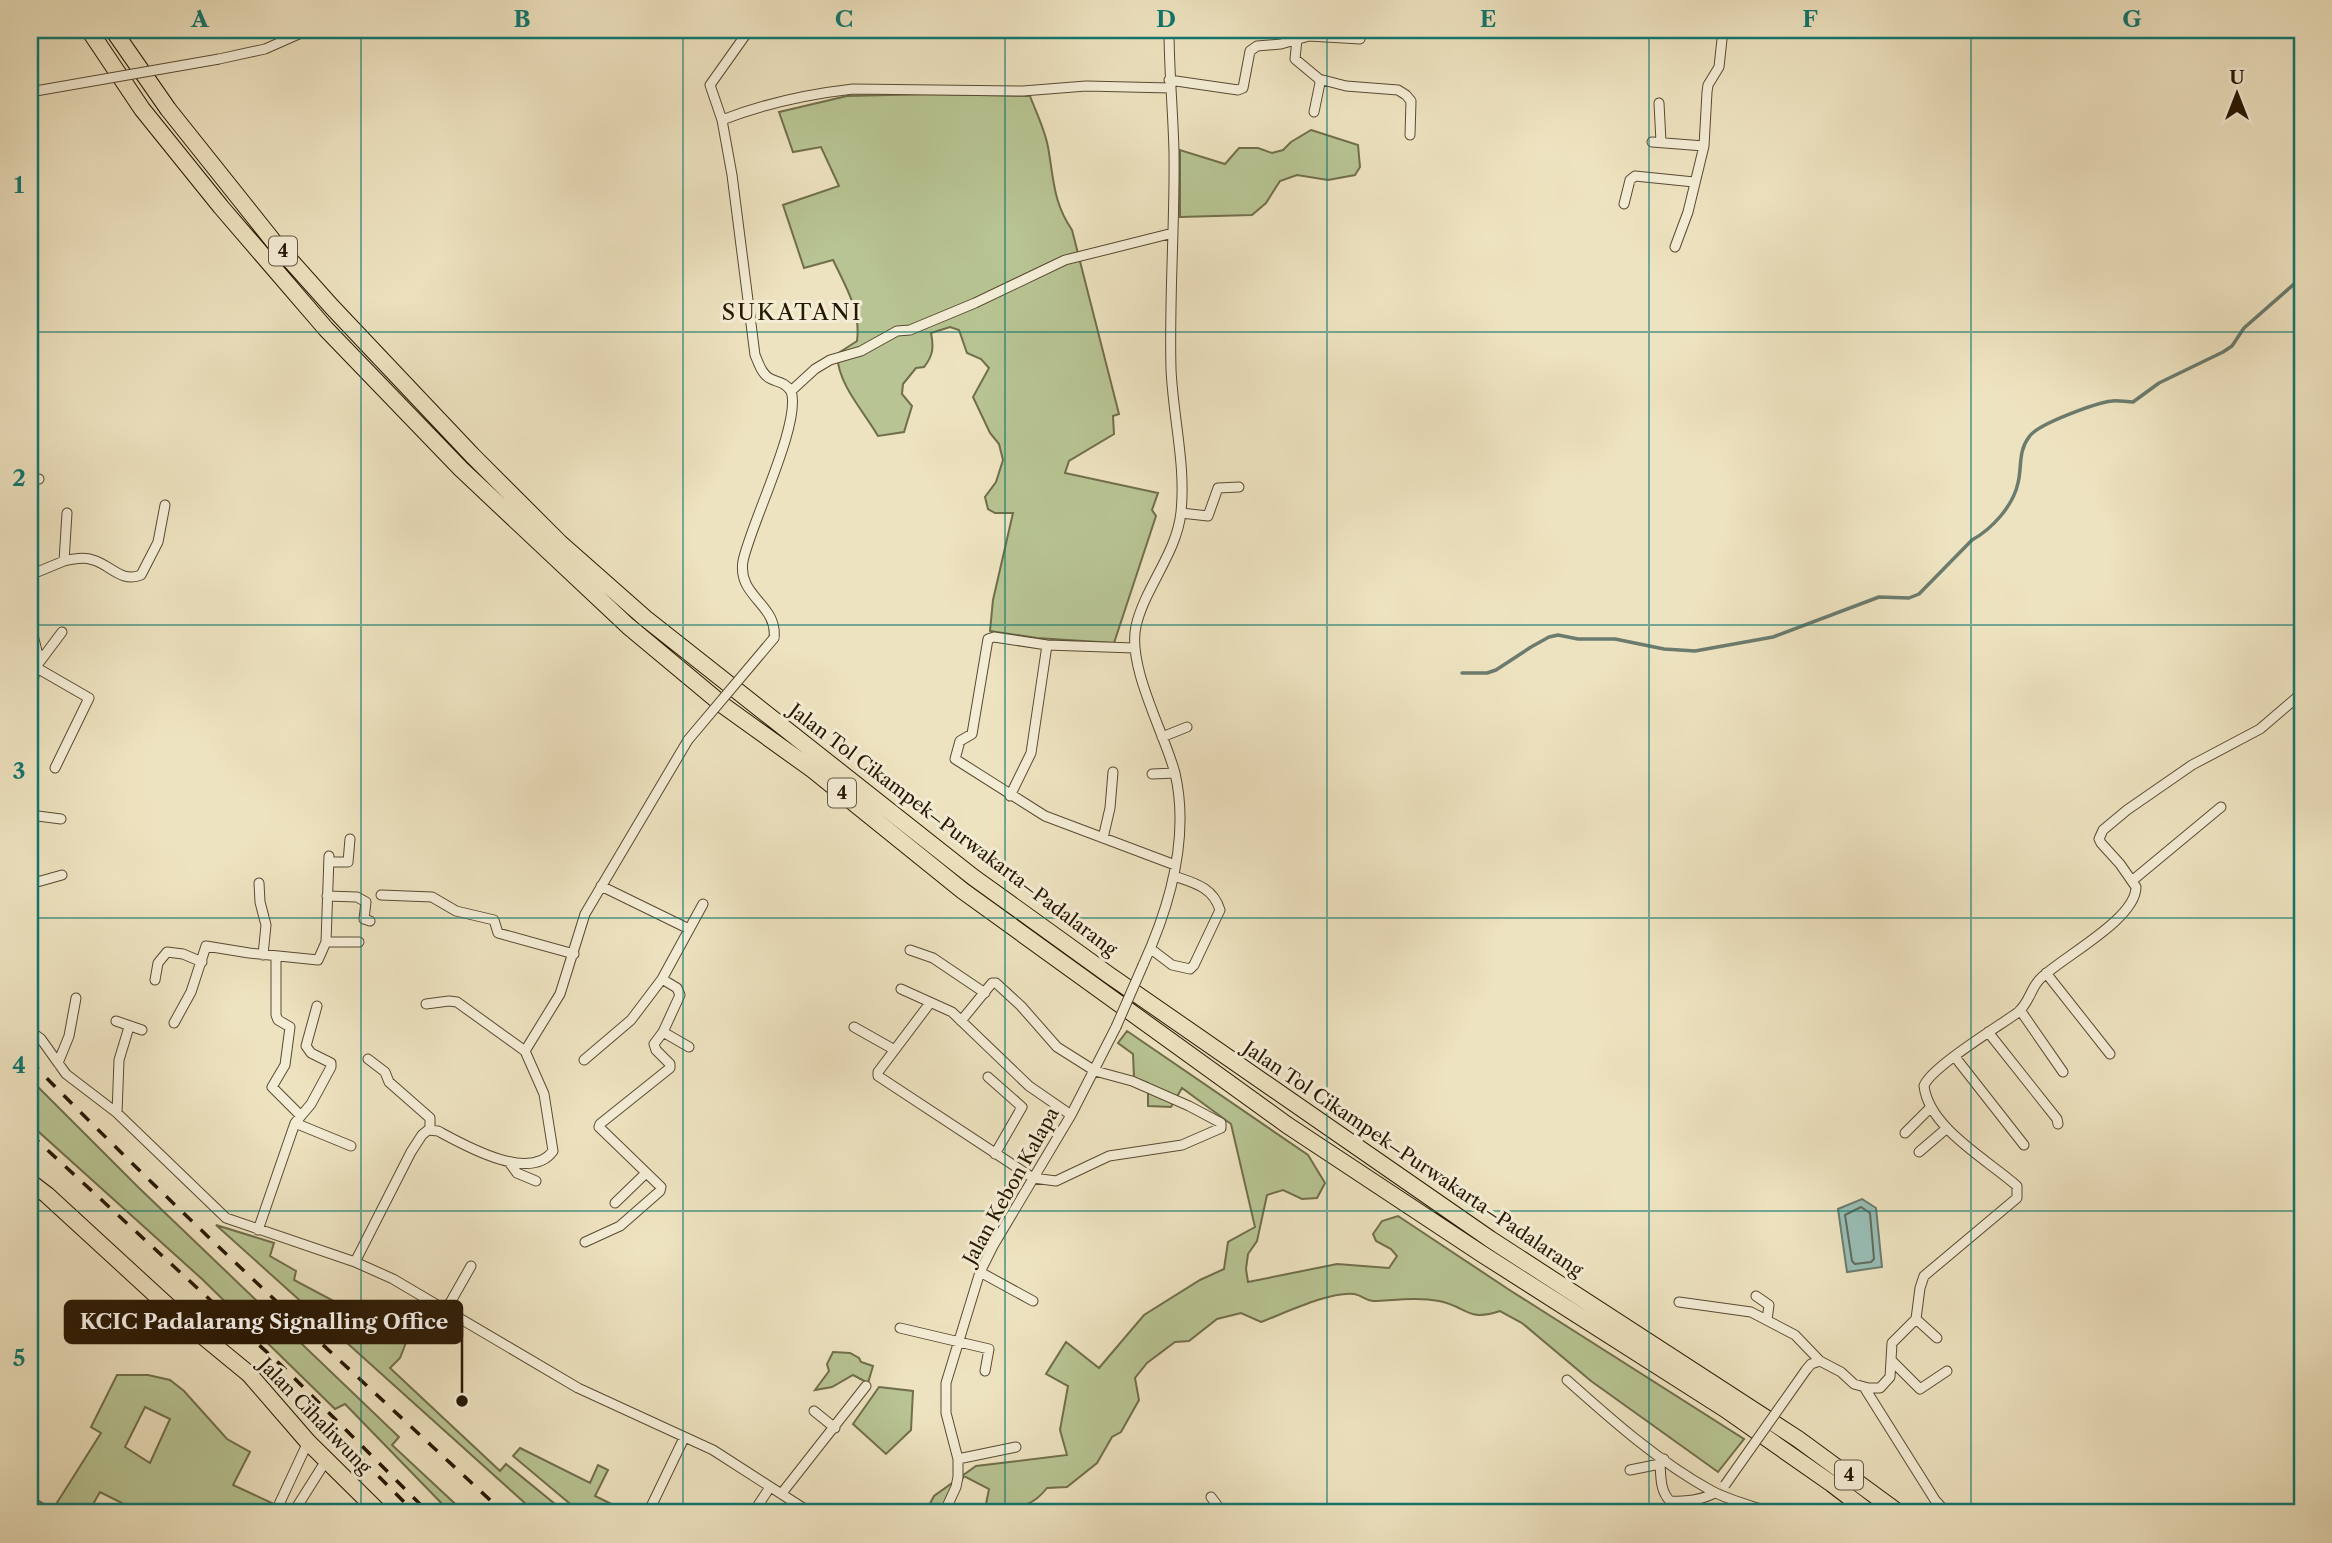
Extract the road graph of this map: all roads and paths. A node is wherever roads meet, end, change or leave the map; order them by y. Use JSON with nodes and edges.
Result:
{"nodes":[{"id":1,"x":89,"y":30,"type":"edge"},
{"id":2,"x":113,"y":30,"type":"edge"},
{"id":3,"x":308,"y":30,"type":"edge"},
{"id":4,"x":749,"y":30,"type":"edge"},
{"id":5,"x":1169,"y":30,"type":"edge"},
{"id":6,"x":1723,"y":30,"type":"edge"},
{"id":7,"x":1297,"y":39,"type":"junction"},
{"id":8,"x":1360,"y":39,"type":"dead end"},
{"id":9,"x":1319,"y":79,"type":"junction"},
{"id":10,"x":1170,"y":84,"type":"junction"},
{"id":11,"x":30,"y":92,"type":"edge"},
{"id":12,"x":1659,"y":103,"type":"dead end"},
{"id":13,"x":1314,"y":112,"type":"dead end"},
{"id":14,"x":722,"y":120,"type":"junction"},
{"id":15,"x":1410,"y":135,"type":"dead end"},
{"id":16,"x":1704,"y":146,"type":"junction"},
{"id":17,"x":1694,"y":182,"type":"junction"},
{"id":18,"x":1624,"y":204,"type":"dead end"},
{"id":19,"x":1173,"y":233,"type":"junction"},
{"id":20,"x":1675,"y":247,"type":"dead end"},
{"id":21,"x":791,"y":391,"type":"junction"},
{"id":22,"x":1239,"y":487,"type":"dead end"},
{"id":23,"x":165,"y":505,"type":"dead end"},
{"id":24,"x":67,"y":513,"type":"dead end"},
{"id":25,"x":1181,"y":513,"type":"junction"},
{"id":26,"x":64,"y":561,"type":"junction"},
{"id":27,"x":30,"y":575,"type":"edge"},
{"id":28,"x":30,"y":623,"type":"edge"},
{"id":29,"x":62,"y":632,"type":"dead end"},
{"id":30,"x":1047,"y":645,"type":"junction"},
{"id":31,"x":1134,"y":648,"type":"junction"},
{"id":32,"x":35,"y":666,"type":"edge"},
{"id":33,"x":2302,"y":693,"type":"edge"},
{"id":34,"x":30,"y":697,"type":"edge"},
{"id":35,"x":1187,"y":727,"type":"dead end"},
{"id":36,"x":1162,"y":737,"type":"junction"},
{"id":37,"x":55,"y":768,"type":"dead end"},
{"id":38,"x":1113,"y":772,"type":"dead end"},
{"id":39,"x":1175,"y":773,"type":"junction"},
{"id":40,"x":1152,"y":774,"type":"dead end"},
{"id":41,"x":1010,"y":796,"type":"junction"},
{"id":42,"x":2221,"y":807,"type":"dead end"},
{"id":43,"x":30,"y":815,"type":"edge"},
{"id":44,"x":61,"y":819,"type":"dead end"},
{"id":45,"x":1102,"y":838,"type":"junction"},
{"id":46,"x":350,"y":839,"type":"dead end"},
{"id":47,"x":1175,"y":865,"type":"junction"},
{"id":48,"x":62,"y":875,"type":"dead end"},
{"id":49,"x":1174,"y":876,"type":"junction"},
{"id":50,"x":2133,"y":880,"type":"junction"},
{"id":51,"x":259,"y":883,"type":"dead end"},
{"id":52,"x":30,"y":884,"type":"edge"},
{"id":53,"x":601,"y":886,"type":"junction"},
{"id":54,"x":381,"y":895,"type":"dead end"},
{"id":55,"x":327,"y":896,"type":"junction"},
{"id":56,"x":703,"y":904,"type":"dead end"},
{"id":57,"x":370,"y":920,"type":"dead end"},
{"id":58,"x":689,"y":929,"type":"junction"},
{"id":59,"x":326,"y":942,"type":"junction"},
{"id":60,"x":359,"y":942,"type":"dead end"},
{"id":61,"x":1151,"y":949,"type":"junction"},
{"id":62,"x":910,"y":950,"type":"dead end"},
{"id":63,"x":573,"y":954,"type":"junction"},
{"id":64,"x":264,"y":955,"type":"junction"},
{"id":65,"x":276,"y":957,"type":"junction"},
{"id":66,"x":202,"y":962,"type":"junction"},
{"id":67,"x":2046,"y":973,"type":"junction"},
{"id":68,"x":155,"y":979,"type":"dead end"},
{"id":69,"x":662,"y":979,"type":"junction"},
{"id":70,"x":901,"y":989,"type":"dead end"},
{"id":71,"x":985,"y":993,"type":"junction"},
{"id":72,"x":76,"y":998,"type":"dead end"},
{"id":73,"x":930,"y":1003,"type":"junction"},
{"id":74,"x":426,"y":1004,"type":"dead end"},
{"id":75,"x":317,"y":1006,"type":"dead end"},
{"id":76,"x":2020,"y":1010,"type":"junction"},
{"id":77,"x":116,"y":1021,"type":"dead end"},
{"id":78,"x":961,"y":1021,"type":"junction"},
{"id":79,"x":174,"y":1023,"type":"dead end"},
{"id":80,"x":129,"y":1027,"type":"junction"},
{"id":81,"x":854,"y":1027,"type":"dead end"},
{"id":82,"x":142,"y":1030,"type":"dead end"},
{"id":83,"x":30,"y":1031,"type":"edge"},
{"id":84,"x":663,"y":1032,"type":"junction"},
{"id":85,"x":1989,"y":1032,"type":"junction"},
{"id":86,"x":689,"y":1047,"type":"dead end"},
{"id":87,"x":893,"y":1049,"type":"junction"},
{"id":88,"x":525,"y":1051,"type":"junction"},
{"id":89,"x":2110,"y":1054,"type":"dead end"},
{"id":90,"x":1955,"y":1057,"type":"junction"},
{"id":91,"x":368,"y":1059,"type":"dead end"},
{"id":92,"x":584,"y":1060,"type":"dead end"},
{"id":93,"x":58,"y":1063,"type":"junction"},
{"id":94,"x":1095,"y":1071,"type":"junction"},
{"id":95,"x":2063,"y":1072,"type":"dead end"},
{"id":96,"x":988,"y":1077,"type":"dead end"},
{"id":97,"x":1931,"y":1107,"type":"junction"},
{"id":98,"x":117,"y":1113,"type":"junction"},
{"id":99,"x":1071,"y":1115,"type":"junction"},
{"id":100,"x":298,"y":1120,"type":"junction"},
{"id":101,"x":2058,"y":1124,"type":"dead end"},
{"id":102,"x":1947,"y":1128,"type":"junction"},
{"id":103,"x":430,"y":1130,"type":"junction"},
{"id":104,"x":1905,"y":1133,"type":"dead end"},
{"id":105,"x":2024,"y":1144,"type":"dead end"},
{"id":106,"x":351,"y":1146,"type":"dead end"},
{"id":107,"x":1919,"y":1152,"type":"dead end"},
{"id":108,"x":995,"y":1154,"type":"junction"},
{"id":109,"x":509,"y":1162,"type":"junction"},
{"id":110,"x":646,"y":1172,"type":"junction"},
{"id":111,"x":1033,"y":1178,"type":"junction"},
{"id":112,"x":536,"y":1181,"type":"dead end"},
{"id":113,"x":30,"y":1182,"type":"edge"},
{"id":114,"x":615,"y":1203,"type":"dead end"},
{"id":115,"x":258,"y":1230,"type":"junction"},
{"id":116,"x":585,"y":1242,"type":"dead end"},
{"id":117,"x":355,"y":1262,"type":"junction"},
{"id":118,"x":471,"y":1266,"type":"dead end"},
{"id":119,"x":980,"y":1272,"type":"junction"},
{"id":120,"x":1756,"y":1296,"type":"dead end"},
{"id":121,"x":1033,"y":1301,"type":"dead end"},
{"id":122,"x":1679,"y":1302,"type":"dead end"},
{"id":123,"x":446,"y":1310,"type":"junction"},
{"id":124,"x":1916,"y":1319,"type":"junction"},
{"id":125,"x":1767,"y":1320,"type":"junction"},
{"id":126,"x":900,"y":1328,"type":"dead end"},
{"id":127,"x":1937,"y":1338,"type":"dead end"},
{"id":128,"x":957,"y":1342,"type":"junction"},
{"id":129,"x":1891,"y":1360,"type":"junction"},
{"id":130,"x":1820,"y":1361,"type":"junction"},
{"id":131,"x":985,"y":1371,"type":"dead end"},
{"id":132,"x":1947,"y":1371,"type":"dead end"},
{"id":133,"x":1567,"y":1380,"type":"dead end"},
{"id":134,"x":866,"y":1385,"type":"dead end"},
{"id":135,"x":1864,"y":1387,"type":"junction"},
{"id":136,"x":814,"y":1411,"type":"dead end"},
{"id":137,"x":835,"y":1428,"type":"junction"},
{"id":138,"x":684,"y":1438,"type":"junction"},
{"id":139,"x":308,"y":1441,"type":"junction"},
{"id":140,"x":1016,"y":1447,"type":"dead end"},
{"id":141,"x":327,"y":1459,"type":"junction"},
{"id":142,"x":958,"y":1459,"type":"junction"},
{"id":143,"x":1662,"y":1462,"type":"junction"},
{"id":144,"x":1630,"y":1470,"type":"dead end"},
{"id":145,"x":770,"y":1487,"type":"junction"},
{"id":146,"x":1720,"y":1491,"type":"junction"},
{"id":147,"x":782,"y":1493,"type":"junction"},
{"id":148,"x":1211,"y":1497,"type":"dead end"},
{"id":149,"x":1670,"y":1501,"type":"junction"},
{"id":150,"x":275,"y":1513,"type":"edge"},
{"id":151,"x":293,"y":1513,"type":"edge"},
{"id":152,"x":380,"y":1513,"type":"edge"},
{"id":153,"x":648,"y":1513,"type":"edge"},
{"id":154,"x":753,"y":1513,"type":"edge"},
{"id":155,"x":811,"y":1513,"type":"edge"},
{"id":156,"x":944,"y":1513,"type":"edge"},
{"id":157,"x":1223,"y":1513,"type":"edge"},
{"id":158,"x":1671,"y":1513,"type":"edge"},
{"id":159,"x":1773,"y":1513,"type":"edge"},
{"id":160,"x":1870,"y":1513,"type":"edge"},
{"id":161,"x":1899,"y":1513,"type":"edge"},
{"id":162,"x":1947,"y":1513,"type":"edge"}],
"edges":[{"from":1,"to":160,"type":"highway","name":"Jalan Tol Cikampek–Purwakarta–Padalarang","number":"4"},
{"from":2,"to":161,"type":"highway","name":"Jalan Tol Cikampek–Purwakarta–Padalarang","number":"4"},
{"from":3,"to":11,"type":"street","bridge":true},
{"from":4,"to":14,"type":"street"},
{"from":5,"to":10,"type":"street"},
{"from":6,"to":16,"type":"street"},
{"from":7,"to":8,"type":"street"},
{"from":7,"to":9,"type":"street"},
{"from":7,"to":10,"type":"street"},
{"from":9,"to":13,"type":"street"},
{"from":9,"to":15,"type":"street"},
{"from":10,"to":14,"type":"street"},
{"from":10,"to":19,"type":"street"},
{"from":12,"to":16,"type":"street"},
{"from":14,"to":21,"type":"street"},
{"from":16,"to":17,"type":"street"},
{"from":17,"to":18,"type":"street"},
{"from":17,"to":20,"type":"street"},
{"from":19,"to":21,"type":"street"},
{"from":19,"to":25,"type":"street"},
{"from":21,"to":53,"type":"street","bridge":true},
{"from":22,"to":25,"type":"street"},
{"from":23,"to":26,"type":"street"},
{"from":24,"to":26,"type":"street"},
{"from":25,"to":31,"type":"street"},
{"from":26,"to":27,"type":"street"},
{"from":28,"to":32,"type":"street"},
{"from":29,"to":32,"type":"street"},
{"from":30,"to":31,"type":"street"},
{"from":30,"to":41,"type":"street"},
{"from":30,"to":41,"type":"street"},
{"from":31,"to":36,"type":"street","name":"Jalan Kebon Kalapa"},
{"from":32,"to":34,"type":"street"},
{"from":32,"to":37,"type":"street"},
{"from":33,"to":50,"type":"street"},
{"from":35,"to":36,"type":"street"},
{"from":36,"to":39,"type":"street","name":"Jalan Kebon Kalapa"},
{"from":38,"to":45,"type":"street"},
{"from":39,"to":40,"type":"street"},
{"from":39,"to":47,"type":"street","name":"Jalan Kebon Kalapa"},
{"from":41,"to":45,"type":"street"},
{"from":42,"to":50,"type":"street"},
{"from":43,"to":44,"type":"street"},
{"from":45,"to":47,"type":"street"},
{"from":46,"to":55,"type":"street"},
{"from":47,"to":49,"type":"street","name":"Jalan Kebon Kalapa"},
{"from":48,"to":52,"type":"street"},
{"from":49,"to":61,"type":"street","name":"Jalan Kebon Kalapa"},
{"from":49,"to":61,"type":"street"},
{"from":50,"to":67,"type":"street"},
{"from":51,"to":64,"type":"street"},
{"from":53,"to":58,"type":"street"},
{"from":53,"to":63,"type":"street"},
{"from":54,"to":63,"type":"street"},
{"from":55,"to":57,"type":"street"},
{"from":55,"to":59,"type":"street"},
{"from":56,"to":58,"type":"street"},
{"from":58,"to":69,"type":"street"},
{"from":59,"to":60,"type":"street"},
{"from":59,"to":65,"type":"street"},
{"from":61,"to":94,"type":"street","name":"Jalan Kebon Kalapa","bridge":true},
{"from":62,"to":71,"type":"street"},
{"from":63,"to":88,"type":"street"},
{"from":64,"to":65,"type":"street"},
{"from":64,"to":66,"type":"street"},
{"from":65,"to":100,"type":"street"},
{"from":66,"to":68,"type":"street"},
{"from":66,"to":79,"type":"street"},
{"from":67,"to":76,"type":"street"},
{"from":67,"to":89,"type":"street"},
{"from":69,"to":84,"type":"street"},
{"from":69,"to":92,"type":"street"},
{"from":70,"to":73,"type":"street"},
{"from":71,"to":78,"type":"street"},
{"from":71,"to":94,"type":"street"},
{"from":72,"to":93,"type":"street"},
{"from":73,"to":78,"type":"street"},
{"from":73,"to":87,"type":"street"},
{"from":74,"to":88,"type":"street"},
{"from":75,"to":100,"type":"street"},
{"from":76,"to":85,"type":"street"},
{"from":76,"to":95,"type":"street"},
{"from":77,"to":80,"type":"street"},
{"from":78,"to":99,"type":"street"},
{"from":80,"to":82,"type":"street"},
{"from":80,"to":98,"type":"street"},
{"from":81,"to":87,"type":"street"},
{"from":83,"to":93,"type":"street"},
{"from":84,"to":86,"type":"street"},
{"from":84,"to":110,"type":"street"},
{"from":85,"to":90,"type":"street"},
{"from":85,"to":101,"type":"street"},
{"from":87,"to":108,"type":"street"},
{"from":88,"to":109,"type":"street"},
{"from":90,"to":97,"type":"street"},
{"from":90,"to":105,"type":"street"},
{"from":91,"to":103,"type":"street"},
{"from":93,"to":98,"type":"street"},
{"from":94,"to":99,"type":"street","name":"Jalan Kebon Kalapa"},
{"from":94,"to":111,"type":"street"},
{"from":96,"to":108,"type":"street"},
{"from":97,"to":102,"type":"street"},
{"from":97,"to":104,"type":"street"},
{"from":98,"to":115,"type":"street"},
{"from":99,"to":111,"type":"street","name":"Jalan Kebon Kalapa"},
{"from":100,"to":106,"type":"street"},
{"from":100,"to":115,"type":"street"},
{"from":102,"to":107,"type":"street"},
{"from":102,"to":124,"type":"street"},
{"from":103,"to":109,"type":"street"},
{"from":103,"to":117,"type":"street"},
{"from":108,"to":111,"type":"street"},
{"from":109,"to":112,"type":"street"},
{"from":110,"to":114,"type":"street"},
{"from":110,"to":116,"type":"street"},
{"from":111,"to":119,"type":"street","name":"Jalan Kebon Kalapa"},
{"from":113,"to":139,"type":"highway","name":"Jalan Cihaliwung"},
{"from":115,"to":117,"type":"street"},
{"from":117,"to":123,"type":"street"},
{"from":118,"to":123,"type":"street"},
{"from":119,"to":121,"type":"street"},
{"from":119,"to":128,"type":"street","name":"Jalan Kebon Kalapa"},
{"from":120,"to":125,"type":"street"},
{"from":122,"to":125,"type":"street"},
{"from":123,"to":138,"type":"street"},
{"from":124,"to":127,"type":"street"},
{"from":124,"to":129,"type":"street"},
{"from":125,"to":130,"type":"street"},
{"from":126,"to":128,"type":"street"},
{"from":128,"to":131,"type":"street"},
{"from":128,"to":142,"type":"street","name":"Jalan Kebon Kalapa"},
{"from":129,"to":132,"type":"street"},
{"from":129,"to":135,"type":"street"},
{"from":130,"to":135,"type":"street"},
{"from":130,"to":146,"type":"street","bridge":true},
{"from":133,"to":143,"type":"street"},
{"from":134,"to":137,"type":"street"},
{"from":135,"to":162,"type":"street"},
{"from":136,"to":137,"type":"street"},
{"from":137,"to":147,"type":"street"},
{"from":138,"to":145,"type":"street"},
{"from":138,"to":153,"type":"street"},
{"from":139,"to":141,"type":"highway","name":"Jalan Cihaliwung"},
{"from":139,"to":150,"type":"street"},
{"from":140,"to":142,"type":"street"},
{"from":141,"to":151,"type":"street"},
{"from":141,"to":152,"type":"highway","name":"Jalan Cihaliwung"},
{"from":142,"to":156,"type":"street","name":"Jalan Kebon Kalapa"},
{"from":143,"to":144,"type":"street"},
{"from":143,"to":146,"type":"street"},
{"from":143,"to":149,"type":"street"},
{"from":145,"to":147,"type":"street"},
{"from":145,"to":154,"type":"street"},
{"from":146,"to":149,"type":"street"},
{"from":146,"to":159,"type":"street"},
{"from":147,"to":155,"type":"street"},
{"from":148,"to":157,"type":"street"},
{"from":149,"to":158,"type":"street"}]}
